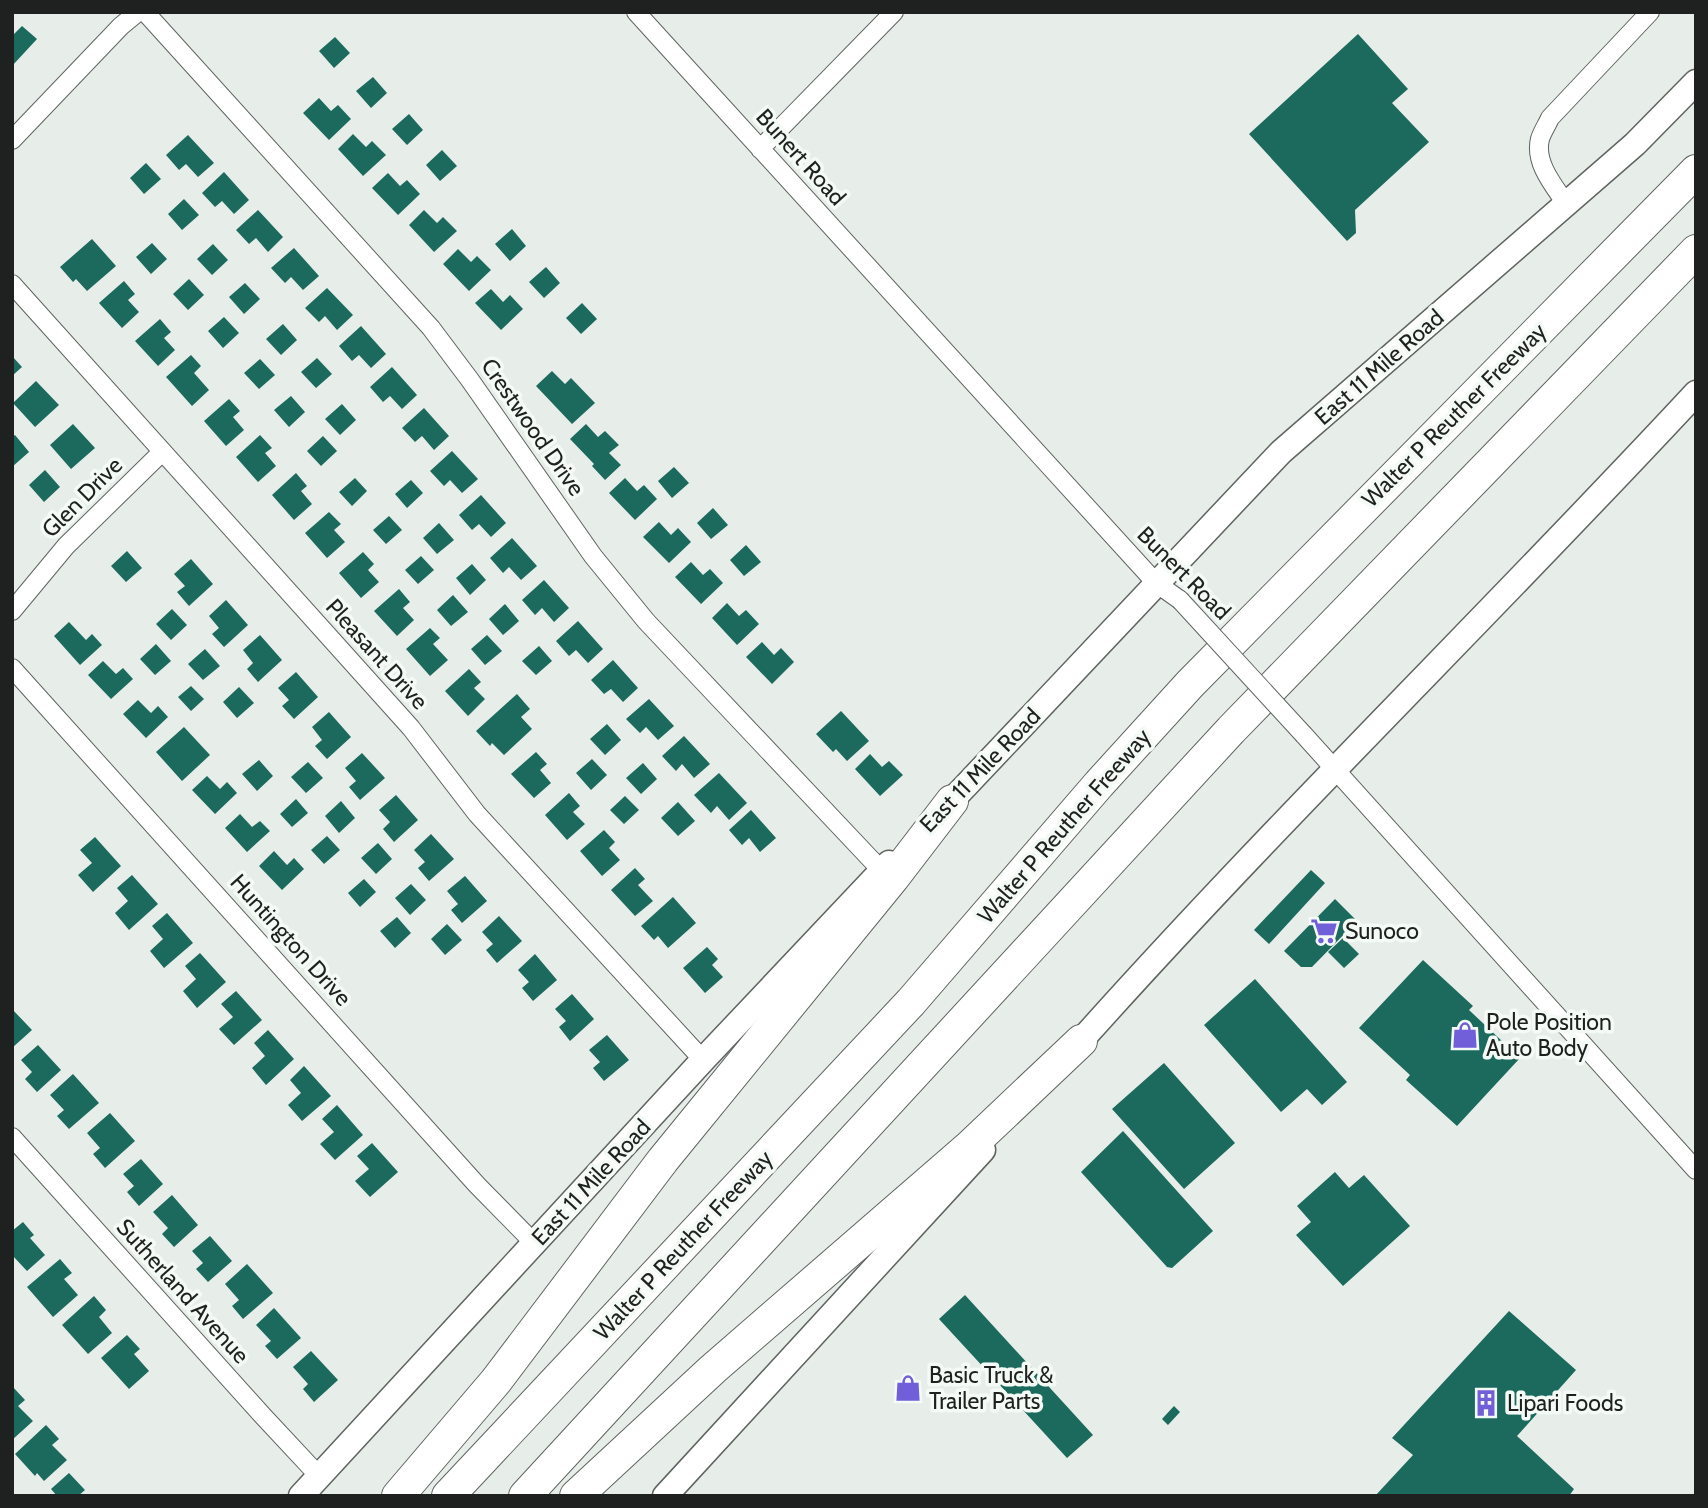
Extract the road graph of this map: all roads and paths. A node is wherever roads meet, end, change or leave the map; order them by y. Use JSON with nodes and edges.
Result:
{"nodes":[{"id":1,"x":138,"y":12,"type":"edge"},
{"id":2,"x":145,"y":12,"type":"edge"},
{"id":3,"x":636,"y":12,"type":"edge"},
{"id":4,"x":894,"y":12,"type":"edge"},
{"id":5,"x":1650,"y":12,"type":"edge"},
{"id":6,"x":1696,"y":82,"type":"edge"},
{"id":7,"x":12,"y":140,"type":"edge"},
{"id":8,"x":760,"y":149,"type":"junction"},
{"id":9,"x":1696,"y":172,"type":"edge"},
{"id":10,"x":1567,"y":205,"type":"junction"},
{"id":11,"x":1696,"y":251,"type":"edge"},
{"id":12,"x":12,"y":284,"type":"edge"},
{"id":13,"x":1696,"y":393,"type":"edge"},
{"id":14,"x":162,"y":452,"type":"junction"},
{"id":15,"x":1156,"y":583,"type":"junction"},
{"id":16,"x":12,"y":611,"type":"edge"},
{"id":17,"x":12,"y":668,"type":"edge"},
{"id":18,"x":1334,"y":768,"type":"junction"},
{"id":19,"x":952,"y":801,"type":"junction"},
{"id":20,"x":881,"y":870,"type":"junction"},
{"id":21,"x":1081,"y":1041,"type":"junction"},
{"id":22,"x":703,"y":1060,"type":"junction"},
{"id":23,"x":12,"y":1137,"type":"edge"},
{"id":24,"x":1696,"y":1170,"type":"edge"},
{"id":25,"x":534,"y":1243,"type":"junction"},
{"id":26,"x":319,"y":1476,"type":"junction"},
{"id":27,"x":301,"y":1496,"type":"edge"},
{"id":28,"x":398,"y":1496,"type":"edge"},
{"id":29,"x":448,"y":1496,"type":"edge"},
{"id":30,"x":525,"y":1496,"type":"edge"},
{"id":31,"x":576,"y":1496,"type":"edge"},
{"id":32,"x":665,"y":1496,"type":"edge"}],
"edges":[{"from":1,"to":7,"type":"street"},
{"from":2,"to":20,"type":"street","name":"Crestwood Drive"},
{"from":3,"to":8,"type":"street","name":"Bunert Road"},
{"from":4,"to":8,"type":"street"},
{"from":5,"to":10,"type":"street"},
{"from":6,"to":10,"type":"main road","name":"East 11 Mile Road"},
{"from":8,"to":15,"type":"street","name":"Bunert Road"},
{"from":9,"to":29,"type":"highway","name":"Walter P Reuther Freeway"},
{"from":10,"to":15,"type":"main road","name":"East 11 Mile Road"},
{"from":11,"to":30,"type":"highway"},
{"from":12,"to":14,"type":"street","name":"Pleasant Drive"},
{"from":13,"to":18,"type":"main road"},
{"from":14,"to":16,"type":"street","name":"Glen Drive"},
{"from":14,"to":22,"type":"street","name":"Pleasant Drive"},
{"from":15,"to":18,"type":"street","name":"Bunert Road","bridge":true},
{"from":15,"to":19,"type":"main road","name":"East 11 Mile Road"},
{"from":17,"to":25,"type":"street","name":"Huntington Drive"},
{"from":18,"to":21,"type":"main road"},
{"from":18,"to":24,"type":"street","name":"Bunert Road"},
{"from":19,"to":20,"type":"main road","name":"East 11 Mile Road"},
{"from":19,"to":28,"type":"highway"},
{"from":20,"to":22,"type":"main road","name":"East 11 Mile Road"},
{"from":21,"to":31,"type":"highway"},
{"from":21,"to":32,"type":"main road"},
{"from":22,"to":25,"type":"main road","name":"East 11 Mile Road"},
{"from":23,"to":26,"type":"street","name":"Sutherland Avenue"},
{"from":25,"to":26,"type":"main road","name":"East 11 Mile Road"},
{"from":26,"to":27,"type":"main road","name":"East 11 Mile Road"}]}
